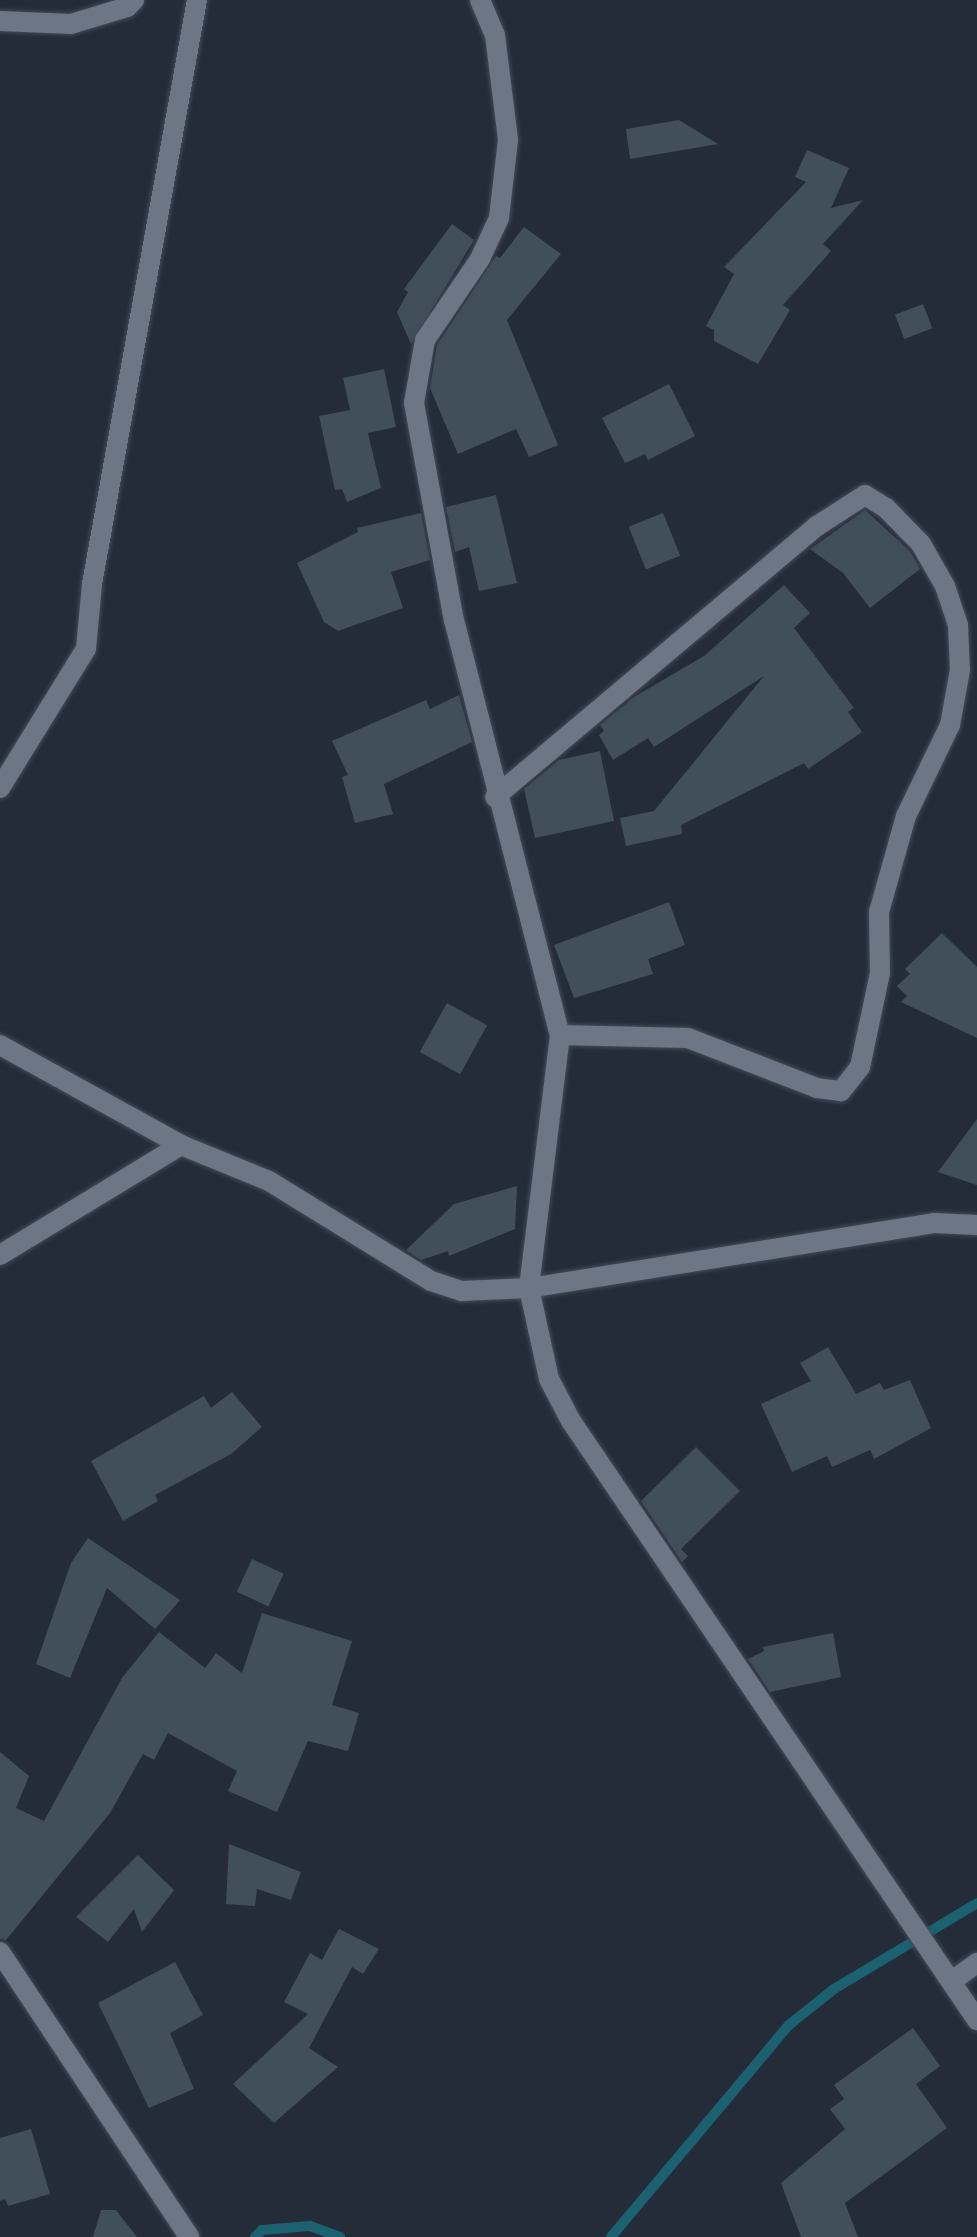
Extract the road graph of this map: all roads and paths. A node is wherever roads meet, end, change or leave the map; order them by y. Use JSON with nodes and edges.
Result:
{"nodes":[{"id":1,"x":134,"y":0,"type":"edge"},
{"id":2,"x":197,"y":0,"type":"edge"},
{"id":3,"x":480,"y":0,"type":"edge"},
{"id":4,"x":0,"y":21,"type":"edge"},
{"id":5,"x":0,"y":788,"type":"edge"},
{"id":6,"x":495,"y":797,"type":"junction"},
{"id":7,"x":560,"y":1035,"type":"junction"},
{"id":8,"x":0,"y":1045,"type":"edge"},
{"id":9,"x":181,"y":1145,"type":"junction"},
{"id":10,"x":977,"y":1225,"type":"edge"},
{"id":11,"x":0,"y":1255,"type":"edge"},
{"id":12,"x":529,"y":1288,"type":"junction"},
{"id":13,"x":0,"y":1952,"type":"edge"},
{"id":14,"x":977,"y":1963,"type":"edge"},
{"id":15,"x":952,"y":1981,"type":"junction"},
{"id":16,"x":977,"y":2020,"type":"edge"},
{"id":17,"x":189,"y":2237,"type":"edge"}],
"edges":[{"from":1,"to":4,"type":"street"},
{"from":2,"to":5,"type":"street"},
{"from":3,"to":6,"type":"street"},
{"from":6,"to":7,"type":"street"},
{"from":6,"to":7,"type":"street"},
{"from":7,"to":12,"type":"street"},
{"from":8,"to":9,"type":"street"},
{"from":9,"to":11,"type":"street"},
{"from":9,"to":12,"type":"street"},
{"from":10,"to":12,"type":"street"},
{"from":12,"to":15,"type":"street"},
{"from":13,"to":17,"type":"street"},
{"from":14,"to":15,"type":"street"},
{"from":15,"to":16,"type":"street"}]}
